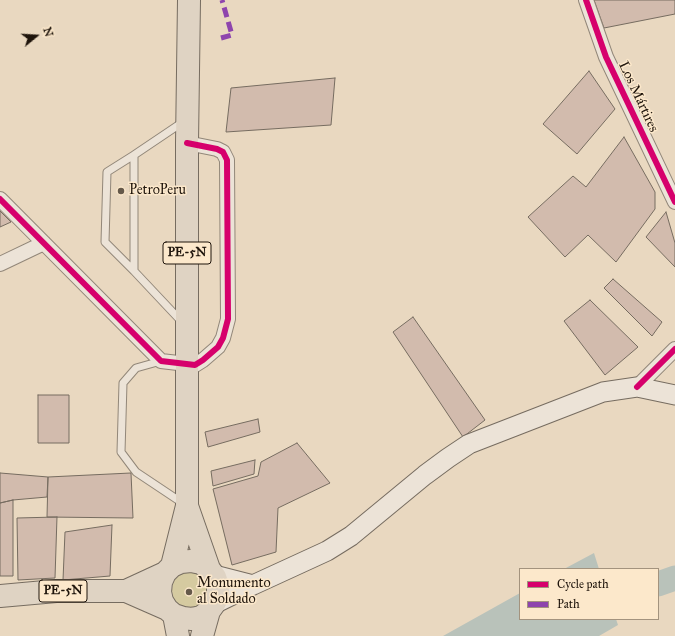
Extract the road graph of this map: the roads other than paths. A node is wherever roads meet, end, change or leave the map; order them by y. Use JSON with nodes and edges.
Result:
{"nodes":[{"id":1,"x":189,"y":0,"type":"edge"},
{"id":2,"x":586,"y":0,"type":"edge"},
{"id":3,"x":187,"y":120,"type":"junction"},
{"id":4,"x":187,"y":144,"type":"junction"},
{"id":5,"x":134,"y":155,"type":"junction"},
{"id":6,"x":0,"y":199,"type":"edge"},
{"id":7,"x":675,"y":202,"type":"edge"},
{"id":8,"x":44,"y":243,"type":"junction"},
{"id":9,"x":0,"y":264,"type":"edge"},
{"id":10,"x":134,"y":271,"type":"junction"},
{"id":11,"x":187,"y":328,"type":"junction"},
{"id":12,"x":675,"y":349,"type":"edge"},
{"id":13,"x":161,"y":361,"type":"junction"},
{"id":14,"x":187,"y":365,"type":"junction"},
{"id":15,"x":637,"y":387,"type":"junction"},
{"id":16,"x":675,"y":395,"type":"edge"},
{"id":17,"x":186,"y":506,"type":"junction"},
{"id":18,"x":169,"y":570,"type":"junction"},
{"id":19,"x":211,"y":572,"type":"junction"},
{"id":20,"x":253,"y":585,"type":"junction"},
{"id":21,"x":126,"y":591,"type":"junction"},
{"id":22,"x":0,"y":596,"type":"edge"},
{"id":23,"x":212,"y":608,"type":"junction"},
{"id":24,"x":171,"y":612,"type":"junction"},
{"id":25,"x":178,"y":636,"type":"edge"},
{"id":26,"x":202,"y":636,"type":"edge"}],
"edges":[{"from":1,"to":3,"type":"main road","number":"PE-5N"},
{"from":2,"to":7,"type":"street","name":"Los Mártires"},
{"from":3,"to":4,"type":"main road","number":"PE-5N"},
{"from":3,"to":5,"type":"lane"},
{"from":4,"to":11,"type":"main road","number":"PE-5N"},
{"from":4,"to":14,"type":"street"},
{"from":5,"to":10,"type":"lane"},
{"from":5,"to":10,"type":"lane"},
{"from":6,"to":8,"type":"street"},
{"from":8,"to":9,"type":"street"},
{"from":8,"to":13,"type":"street"},
{"from":10,"to":11,"type":"lane"},
{"from":11,"to":14,"type":"main road","number":"PE-5N"},
{"from":12,"to":15,"type":"street"},
{"from":13,"to":14,"type":"street"},
{"from":13,"to":17,"type":"lane"},
{"from":14,"to":17,"type":"main road","number":"PE-5N"},
{"from":15,"to":16,"type":"main road"},
{"from":15,"to":20,"type":"main road"},
{"from":17,"to":18,"type":"main road","number":"PE-5N"},
{"from":17,"to":19,"type":"main road","number":"PE-5N"},
{"from":18,"to":19,"type":"main road","number":"PE-5N"},
{"from":18,"to":21,"type":"main road","number":"PE-5N"},
{"from":18,"to":24,"type":"main road","number":"PE-5N"},
{"from":19,"to":20,"type":"main road"},
{"from":19,"to":23,"type":"main road","number":"PE-5N"},
{"from":20,"to":23,"type":"main road"},
{"from":21,"to":22,"type":"main road","number":"PE-5N"},
{"from":21,"to":24,"type":"main road","number":"PE-5N"},
{"from":23,"to":24,"type":"main road","number":"PE-5N"},
{"from":23,"to":26,"type":"main road"},
{"from":24,"to":25,"type":"main road"}]}
